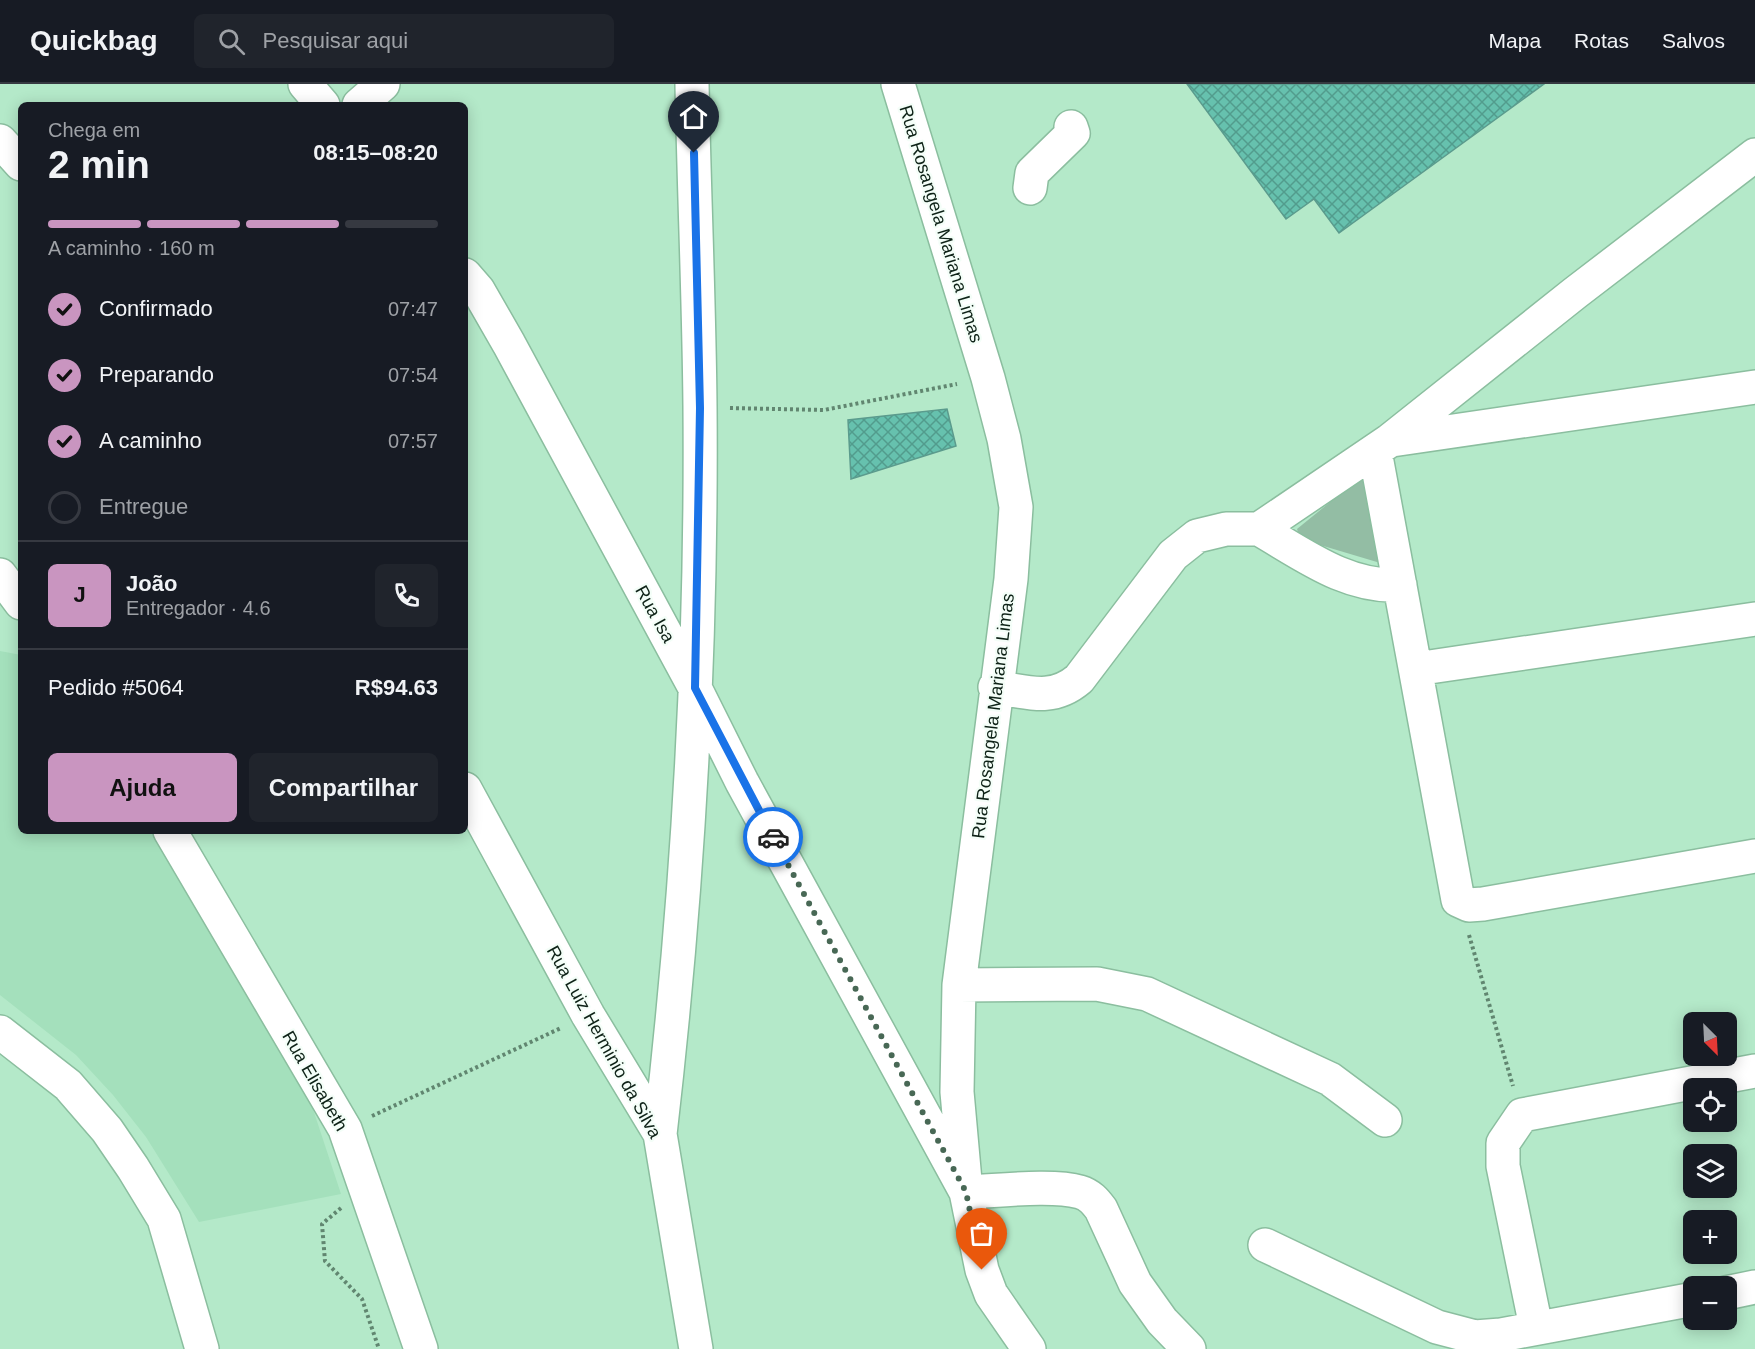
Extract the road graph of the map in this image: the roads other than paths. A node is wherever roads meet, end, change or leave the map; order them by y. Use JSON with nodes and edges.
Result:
{"nodes":[{"id":1,"x":305,"y":84,"type":"edge"},
{"id":2,"x":383,"y":84,"type":"edge"},
{"id":3,"x":692,"y":84,"type":"edge"},
{"id":4,"x":898,"y":84,"type":"edge"},
{"id":5,"x":320,"y":102,"type":"edge"},
{"id":6,"x":362,"y":102,"type":"edge"},
{"id":7,"x":1071,"y":127,"type":"dead end"},
{"id":8,"x":0,"y":141,"type":"edge"},
{"id":9,"x":1755,"y":154,"type":"edge"},
{"id":10,"x":18,"y":161,"type":"edge"},
{"id":11,"x":1030,"y":188,"type":"dead end"},
{"id":12,"x":468,"y":279,"type":"edge"},
{"id":13,"x":1755,"y":387,"type":"edge"},
{"id":14,"x":1382,"y":446,"type":"junction"},
{"id":15,"x":1259,"y":529,"type":"junction"},
{"id":16,"x":0,"y":575,"type":"edge"},
{"id":17,"x":1400,"y":585,"type":"junction"},
{"id":18,"x":18,"y":599,"type":"edge"},
{"id":19,"x":1755,"y":620,"type":"edge"},
{"id":20,"x":1416,"y":669,"type":"junction"},
{"id":21,"x":995,"y":687,"type":"junction"},
{"id":22,"x":695,"y":688,"type":"junction"},
{"id":23,"x":468,"y":795,"type":"edge"},
{"id":24,"x":172,"y":834,"type":"edge"},
{"id":25,"x":1755,"y":856,"type":"edge"},
{"id":26,"x":959,"y":985,"type":"junction"},
{"id":27,"x":0,"y":1032,"type":"edge"},
{"id":28,"x":1755,"y":1071,"type":"edge"},
{"id":29,"x":1385,"y":1120,"type":"dead end"},
{"id":30,"x":660,"y":1134,"type":"junction"},
{"id":31,"x":966,"y":1192,"type":"junction"},
{"id":32,"x":1265,"y":1245,"type":"dead end"},
{"id":33,"x":1755,"y":1287,"type":"edge"},
{"id":34,"x":1737,"y":1291,"type":"edge"},
{"id":35,"x":1683,"y":1301,"type":"edge"},
{"id":36,"x":1536,"y":1327,"type":"junction"},
{"id":37,"x":202,"y":1349,"type":"edge"},
{"id":38,"x":421,"y":1349,"type":"edge"},
{"id":39,"x":696,"y":1349,"type":"edge"},
{"id":40,"x":1029,"y":1349,"type":"edge"},
{"id":41,"x":1189,"y":1349,"type":"edge"}],
"edges":[{"from":1,"to":5,"type":"street"},
{"from":2,"to":6,"type":"street"},
{"from":3,"to":22,"type":"street"},
{"from":4,"to":21,"type":"street","name":"Rua Rosangela Mariana Limas"},
{"from":7,"to":11,"type":"street"},
{"from":8,"to":10,"type":"street"},
{"from":9,"to":14,"type":"street"},
{"from":12,"to":22,"type":"street","name":"Rua Isa"},
{"from":13,"to":14,"type":"street"},
{"from":14,"to":15,"type":"street"},
{"from":14,"to":17,"type":"street"},
{"from":15,"to":17,"type":"street"},
{"from":15,"to":21,"type":"street"},
{"from":16,"to":18,"type":"street"},
{"from":17,"to":20,"type":"street"},
{"from":19,"to":20,"type":"street"},
{"from":20,"to":25,"type":"street"},
{"from":21,"to":26,"type":"street","name":"Rua Rosangela Mariana Limas"},
{"from":22,"to":30,"type":"street"},
{"from":22,"to":31,"type":"street","name":"Rua Isa"},
{"from":23,"to":30,"type":"street","name":"Rua Luiz Herminio da Silva"},
{"from":24,"to":38,"type":"street","name":"Rua Elisabeth"},
{"from":26,"to":29,"type":"street"},
{"from":26,"to":31,"type":"street","name":"Rua Rosangela Mariana Limas"},
{"from":27,"to":37,"type":"street"},
{"from":28,"to":36,"type":"street"},
{"from":30,"to":39,"type":"street","name":"Rua Luiz Herminio da Silva"},
{"from":31,"to":40,"type":"street","name":"Rua Rosangela Mariana Limas"},
{"from":31,"to":41,"type":"street"},
{"from":32,"to":36,"type":"street"},
{"from":33,"to":34,"type":"street"},
{"from":35,"to":36,"type":"street"}]}
